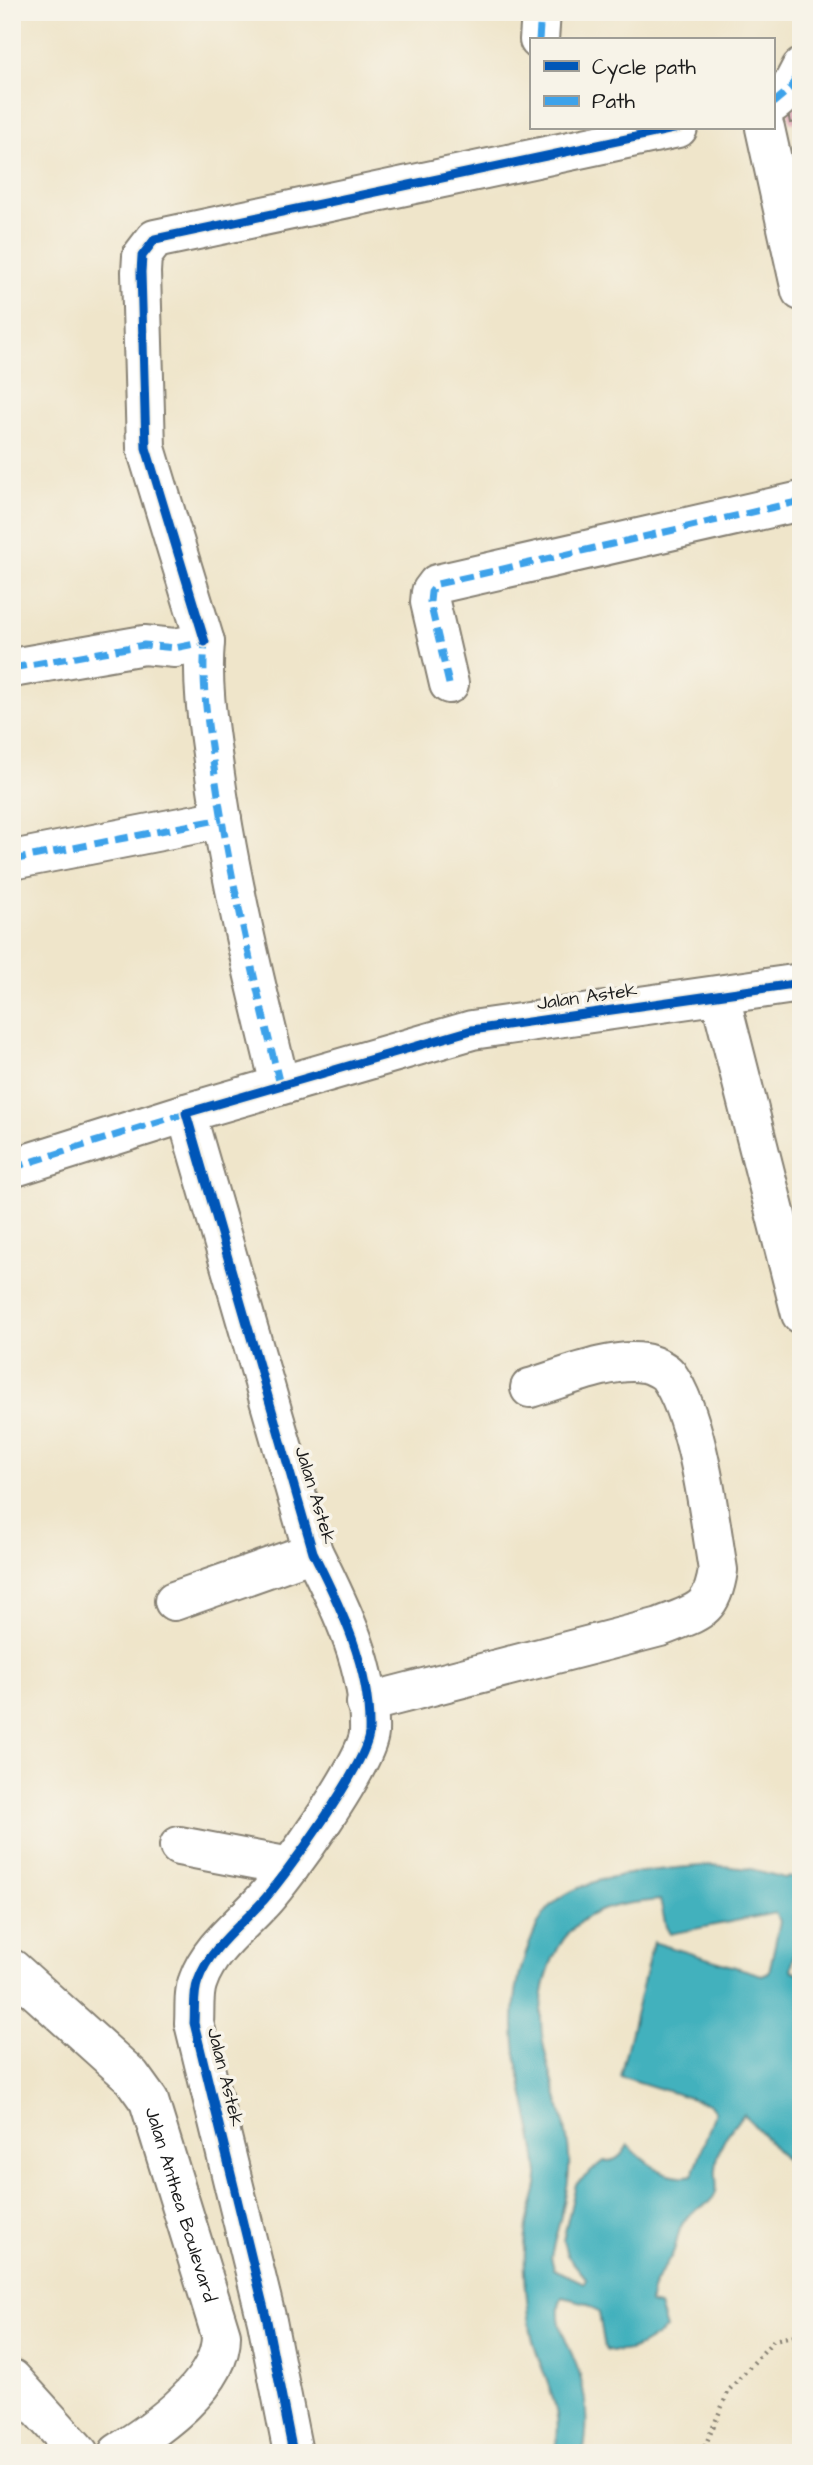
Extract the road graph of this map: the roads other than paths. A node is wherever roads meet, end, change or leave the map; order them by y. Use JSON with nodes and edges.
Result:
{"nodes":[{"id":1,"x":541,"y":12,"type":"edge"},
{"id":2,"x":539,"y":38,"type":"edge"},
{"id":3,"x":801,"y":68,"type":"edge"},
{"id":4,"x":774,"y":102,"type":"edge"},
{"id":5,"x":669,"y":130,"type":"edge"},
{"id":6,"x":765,"y":130,"type":"edge"},
{"id":7,"x":801,"y":291,"type":"edge"},
{"id":8,"x":801,"y":501,"type":"edge"},
{"id":9,"x":205,"y":642,"type":"junction"},
{"id":10,"x":12,"y":668,"type":"edge"},
{"id":11,"x":449,"y":684,"type":"dead end"},
{"id":12,"x":222,"y":819,"type":"junction"},
{"id":13,"x":12,"y":860,"type":"edge"},
{"id":14,"x":801,"y":983,"type":"edge"},
{"id":15,"x":720,"y":996,"type":"junction"},
{"id":16,"x":280,"y":1085,"type":"junction"},
{"id":17,"x":186,"y":1113,"type":"junction"},
{"id":18,"x":12,"y":1168,"type":"edge"},
{"id":19,"x":801,"y":1314,"type":"edge"},
{"id":20,"x":530,"y":1388,"type":"dead end"},
{"id":21,"x":313,"y":1552,"type":"junction"},
{"id":22,"x":174,"y":1601,"type":"dead end"},
{"id":23,"x":366,"y":1703,"type":"junction"},
{"id":24,"x":179,"y":1846,"type":"dead end"},
{"id":25,"x":290,"y":1867,"type":"junction"},
{"id":26,"x":12,"y":1969,"type":"edge"},
{"id":27,"x":12,"y":2379,"type":"edge"},
{"id":28,"x":79,"y":2453,"type":"edge"},
{"id":29,"x":118,"y":2453,"type":"edge"},
{"id":30,"x":293,"y":2453,"type":"edge"}],
"edges":[{"from":1,"to":2,"type":"street"},
{"from":3,"to":4,"type":"street"},
{"from":5,"to":9,"type":"street"},
{"from":6,"to":7,"type":"street"},
{"from":8,"to":11,"type":"street"},
{"from":9,"to":10,"type":"street"},
{"from":9,"to":12,"type":"street"},
{"from":12,"to":13,"type":"street"},
{"from":12,"to":16,"type":"street"},
{"from":14,"to":15,"type":"street","name":"Jalan Astek"},
{"from":15,"to":16,"type":"street","name":"Jalan Astek"},
{"from":15,"to":19,"type":"street"},
{"from":16,"to":17,"type":"street","name":"Jalan Astek"},
{"from":17,"to":18,"type":"street"},
{"from":17,"to":21,"type":"street","name":"Jalan Astek"},
{"from":20,"to":23,"type":"street"},
{"from":21,"to":22,"type":"street"},
{"from":21,"to":23,"type":"street","name":"Jalan Astek"},
{"from":23,"to":25,"type":"street","name":"Jalan Astek"},
{"from":24,"to":25,"type":"street"},
{"from":25,"to":30,"type":"street","name":"Jalan Astek"},
{"from":26,"to":29,"type":"street","name":"Jalan Anthea Boulevard"},
{"from":27,"to":28,"type":"street"}]}
